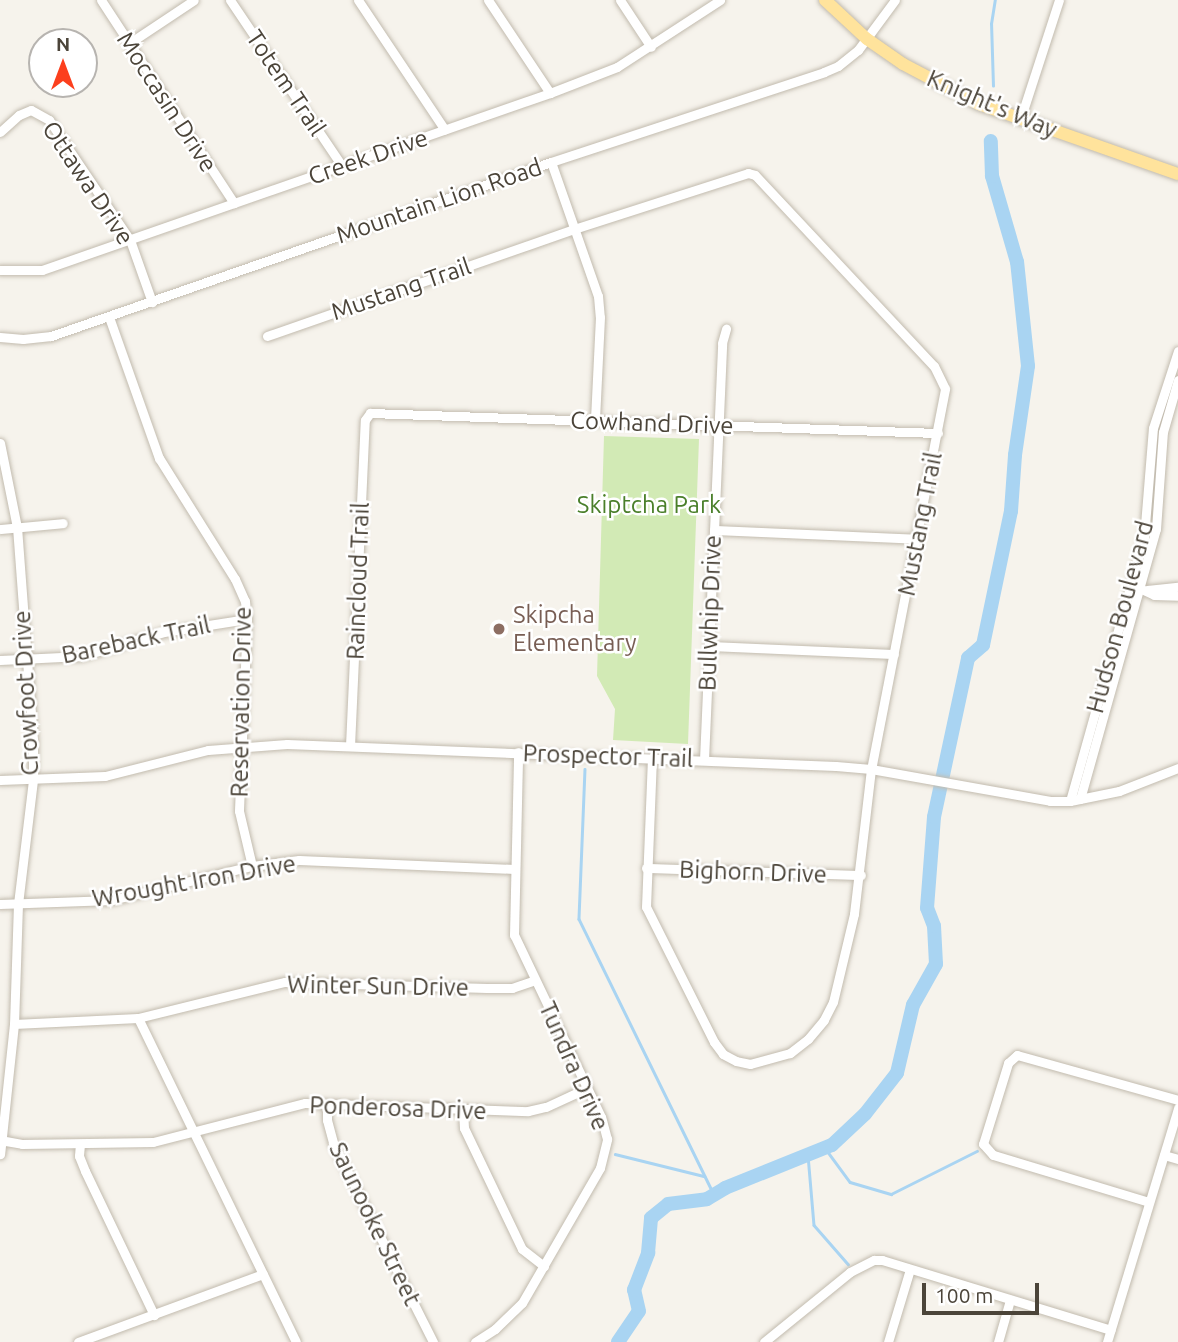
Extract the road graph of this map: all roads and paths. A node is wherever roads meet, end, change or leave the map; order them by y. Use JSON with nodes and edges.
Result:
{"nodes":[{"id":1,"x":101,"y":0,"type":"edge"},
{"id":2,"x":194,"y":0,"type":"edge"},
{"id":3,"x":230,"y":0,"type":"edge"},
{"id":4,"x":358,"y":0,"type":"edge"},
{"id":5,"x":488,"y":0,"type":"edge"},
{"id":6,"x":620,"y":0,"type":"edge"},
{"id":7,"x":720,"y":0,"type":"edge"},
{"id":8,"x":825,"y":0,"type":"edge"},
{"id":9,"x":895,"y":0,"type":"edge"},
{"id":10,"x":1059,"y":0,"type":"edge"},
{"id":11,"x":867,"y":39,"type":"junction"},
{"id":12,"x":128,"y":44,"type":"junction"},
{"id":13,"x":651,"y":47,"type":"junction"},
{"id":14,"x":550,"y":93,"type":"junction"},
{"id":15,"x":1020,"y":120,"type":"junction"},
{"id":16,"x":445,"y":130,"type":"junction"},
{"id":17,"x":0,"y":132,"type":"edge"},
{"id":18,"x":551,"y":162,"type":"junction"},
{"id":19,"x":342,"y":166,"type":"junction"},
{"id":20,"x":1178,"y":174,"type":"edge"},
{"id":21,"x":234,"y":203,"type":"junction"},
{"id":22,"x":574,"y":229,"type":"junction"},
{"id":23,"x":130,"y":240,"type":"junction"},
{"id":24,"x":0,"y":270,"type":"edge"},
{"id":25,"x":152,"y":302,"type":"junction"},
{"id":26,"x":109,"y":317,"type":"junction"},
{"id":27,"x":726,"y":329,"type":"dead end"},
{"id":28,"x":267,"y":336,"type":"dead end"},
{"id":29,"x":0,"y":337,"type":"edge"},
{"id":30,"x":1178,"y":351,"type":"edge"},
{"id":31,"x":1178,"y":380,"type":"edge"},
{"id":32,"x":1169,"y":391,"type":"junction"},
{"id":33,"x":367,"y":416,"type":"joint"},
{"id":34,"x":595,"y":421,"type":"junction"},
{"id":35,"x":718,"y":425,"type":"junction"},
{"id":36,"x":938,"y":433,"type":"junction"},
{"id":37,"x":0,"y":443,"type":"edge"},
{"id":38,"x":63,"y":523,"type":"dead end"},
{"id":39,"x":17,"y":527,"type":"junction"},
{"id":40,"x":0,"y":529,"type":"edge"},
{"id":41,"x":714,"y":530,"type":"junction"},
{"id":42,"x":916,"y":539,"type":"junction"},
{"id":43,"x":1178,"y":587,"type":"edge"},
{"id":44,"x":1139,"y":588,"type":"junction"},
{"id":45,"x":1178,"y":596,"type":"edge"},
{"id":46,"x":247,"y":620,"type":"junction"},
{"id":47,"x":709,"y":646,"type":"junction"},
{"id":48,"x":894,"y":654,"type":"junction"},
{"id":49,"x":24,"y":659,"type":"junction"},
{"id":50,"x":0,"y":660,"type":"edge"},
{"id":51,"x":242,"y":746,"type":"junction"},
{"id":52,"x":350,"y":746,"type":"junction"},
{"id":53,"x":518,"y":752,"type":"junction"},
{"id":54,"x":652,"y":758,"type":"junction"},
{"id":55,"x":704,"y":760,"type":"junction"},
{"id":56,"x":1178,"y":768,"type":"edge"},
{"id":57,"x":871,"y":769,"type":"junction"},
{"id":58,"x":0,"y":780,"type":"edge"},
{"id":59,"x":33,"y":780,"type":"junction"},
{"id":60,"x":1080,"y":799,"type":"junction"},
{"id":61,"x":1070,"y":801,"type":"junction"},
{"id":62,"x":252,"y":866,"type":"junction"},
{"id":63,"x":646,"y":868,"type":"junction"},
{"id":64,"x":514,"y":869,"type":"junction"},
{"id":65,"x":861,"y":875,"type":"junction"},
{"id":66,"x":0,"y":904,"type":"edge"},
{"id":67,"x":18,"y":904,"type":"junction"},
{"id":68,"x":535,"y":980,"type":"junction"},
{"id":69,"x":138,"y":1018,"type":"junction"},
{"id":70,"x":14,"y":1024,"type":"junction"},
{"id":71,"x":587,"y":1088,"type":"junction"},
{"id":72,"x":1178,"y":1100,"type":"edge"},
{"id":73,"x":327,"y":1104,"type":"junction"},
{"id":74,"x":1178,"y":1108,"type":"edge"},
{"id":75,"x":463,"y":1109,"type":"junction"},
{"id":76,"x":192,"y":1131,"type":"junction"},
{"id":77,"x":1,"y":1140,"type":"edge"},
{"id":78,"x":80,"y":1144,"type":"junction"},
{"id":79,"x":0,"y":1154,"type":"edge"},
{"id":80,"x":1164,"y":1154,"type":"junction"},
{"id":81,"x":1178,"y":1159,"type":"edge"},
{"id":82,"x":1149,"y":1202,"type":"junction"},
{"id":83,"x":544,"y":1266,"type":"junction"},
{"id":84,"x":910,"y":1269,"type":"junction"},
{"id":85,"x":263,"y":1274,"type":"junction"},
{"id":86,"x":1010,"y":1300,"type":"junction"},
{"id":87,"x":154,"y":1315,"type":"junction"},
{"id":88,"x":1111,"y":1330,"type":"junction"},
{"id":89,"x":78,"y":1342,"type":"edge"},
{"id":90,"x":296,"y":1342,"type":"edge"},
{"id":91,"x":433,"y":1342,"type":"edge"},
{"id":92,"x":475,"y":1342,"type":"edge"},
{"id":93,"x":764,"y":1342,"type":"edge"},
{"id":94,"x":888,"y":1342,"type":"edge"},
{"id":95,"x":998,"y":1342,"type":"edge"},
{"id":96,"x":1107,"y":1342,"type":"edge"}],
"edges":[{"from":1,"to":12,"type":"street","name":"Moccasin Drive"},
{"from":2,"to":12,"type":"street"},
{"from":3,"to":19,"type":"street","name":"Totem Trail"},
{"from":4,"to":16,"type":"street"},
{"from":5,"to":14,"type":"street"},
{"from":6,"to":13,"type":"street"},
{"from":7,"to":13,"type":"street","name":"Creek Drive"},
{"from":8,"to":11,"type":"main road","name":"Knight's Way"},
{"from":9,"to":11,"type":"street","name":"Mountain Lion Road"},
{"from":10,"to":15,"type":"street"},
{"from":11,"to":15,"type":"main road","name":"Knight's Way"},
{"from":11,"to":18,"type":"street","name":"Mountain Lion Road"},
{"from":12,"to":21,"type":"street","name":"Moccasin Drive"},
{"from":13,"to":14,"type":"street","name":"Creek Drive"},
{"from":14,"to":16,"type":"street","name":"Creek Drive"},
{"from":15,"to":20,"type":"main road","name":"Knight's Way"},
{"from":16,"to":19,"type":"street","name":"Creek Drive"},
{"from":17,"to":23,"type":"street","name":"Ottawa Drive"},
{"from":18,"to":22,"type":"street"},
{"from":18,"to":25,"type":"street","name":"Mountain Lion Road"},
{"from":19,"to":21,"type":"street","name":"Creek Drive"},
{"from":21,"to":23,"type":"street","name":"Creek Drive"},
{"from":22,"to":28,"type":"street","name":"Mustang Trail"},
{"from":22,"to":34,"type":"street"},
{"from":22,"to":36,"type":"street","name":"Mustang Trail"},
{"from":23,"to":24,"type":"street","name":"Creek Drive"},
{"from":23,"to":25,"type":"street","name":"Ottawa Drive"},
{"from":25,"to":26,"type":"street","name":"Mountain Lion Road"},
{"from":26,"to":29,"type":"street","name":"Mountain Lion Road"},
{"from":26,"to":46,"type":"street","name":"Reservation Drive"},
{"from":27,"to":35,"type":"street","name":"Bullwhip Drive"},
{"from":30,"to":32,"type":"street","name":"Hudson Boulevard"},
{"from":31,"to":32,"type":"street","name":"Hudson Boulevard"},
{"from":32,"to":44,"type":"street","name":"Hudson Boulevard"},
{"from":33,"to":34,"type":"street","name":"Cowhand Drive"},
{"from":33,"to":52,"type":"street","name":"Raincloud Trail"},
{"from":34,"to":35,"type":"street","name":"Cowhand Drive"},
{"from":35,"to":36,"type":"street","name":"Cowhand Drive"},
{"from":35,"to":41,"type":"street","name":"Bullwhip Drive"},
{"from":36,"to":42,"type":"street","name":"Mustang Trail"},
{"from":37,"to":39,"type":"street","name":"Crowfoot Drive"},
{"from":38,"to":39,"type":"street"},
{"from":39,"to":40,"type":"street"},
{"from":39,"to":49,"type":"street","name":"Crowfoot Drive"},
{"from":41,"to":42,"type":"street"},
{"from":41,"to":47,"type":"street","name":"Bullwhip Drive"},
{"from":42,"to":48,"type":"street","name":"Mustang Trail"},
{"from":43,"to":44,"type":"street"},
{"from":44,"to":45,"type":"street"},
{"from":44,"to":60,"type":"street","name":"Hudson Boulevard"},
{"from":44,"to":61,"type":"street","name":"Hudson Boulevard"},
{"from":46,"to":49,"type":"street","name":"Bareback Trail"},
{"from":46,"to":51,"type":"street","name":"Reservation Drive"},
{"from":47,"to":48,"type":"street"},
{"from":47,"to":55,"type":"street","name":"Bullwhip Drive"},
{"from":48,"to":57,"type":"street","name":"Mustang Trail"},
{"from":49,"to":50,"type":"street","name":"Bareback Trail"},
{"from":49,"to":59,"type":"street","name":"Crowfoot Drive"},
{"from":51,"to":52,"type":"street","name":"Prospector Trail"},
{"from":51,"to":59,"type":"street","name":"Prospector Trail"},
{"from":51,"to":62,"type":"street","name":"Reservation Drive"},
{"from":52,"to":53,"type":"street","name":"Prospector Trail"},
{"from":53,"to":54,"type":"street","name":"Prospector Trail"},
{"from":53,"to":64,"type":"street","name":"Tundra Drive"},
{"from":54,"to":55,"type":"street","name":"Prospector Trail"},
{"from":54,"to":63,"type":"street","name":"Mustang Trail"},
{"from":55,"to":57,"type":"street","name":"Prospector Trail"},
{"from":56,"to":60,"type":"street","name":"Prospector Trail"},
{"from":57,"to":61,"type":"street","name":"Prospector Trail"},
{"from":57,"to":65,"type":"street","name":"Mustang Trail"},
{"from":58,"to":59,"type":"street","name":"Prospector Trail"},
{"from":59,"to":67,"type":"street","name":"Crowfoot Drive"},
{"from":60,"to":61,"type":"street","name":"Prospector Trail"},
{"from":62,"to":64,"type":"street","name":"Wrought Iron Drive"},
{"from":62,"to":67,"type":"street","name":"Wrought Iron Drive"},
{"from":63,"to":65,"type":"street","name":"Bighorn Drive"},
{"from":63,"to":65,"type":"street","name":"Mustang Trail"},
{"from":64,"to":68,"type":"street","name":"Tundra Drive"},
{"from":66,"to":67,"type":"street","name":"Wrought Iron Drive"},
{"from":67,"to":70,"type":"street","name":"Crowfoot Drive"},
{"from":68,"to":69,"type":"street","name":"Winter Sun Drive"},
{"from":68,"to":71,"type":"street","name":"Tundra Drive"},
{"from":69,"to":70,"type":"street","name":"Winter Sun Drive"},
{"from":69,"to":76,"type":"street"},
{"from":70,"to":77,"type":"street","name":"Crowfoot Drive"},
{"from":71,"to":75,"type":"street","name":"Ponderosa Drive"},
{"from":71,"to":83,"type":"street","name":"Tundra Drive"},
{"from":72,"to":82,"type":"street"},
{"from":73,"to":75,"type":"street","name":"Ponderosa Drive"},
{"from":73,"to":76,"type":"street","name":"Ponderosa Drive"},
{"from":73,"to":91,"type":"street","name":"Saunooke Street"},
{"from":74,"to":80,"type":"street"},
{"from":75,"to":83,"type":"street"},
{"from":76,"to":78,"type":"street","name":"Ponderosa Drive"},
{"from":76,"to":85,"type":"street"},
{"from":77,"to":78,"type":"street","name":"Ponderosa Drive"},
{"from":77,"to":79,"type":"street","name":"Crowfoot Drive"},
{"from":78,"to":87,"type":"street"},
{"from":80,"to":81,"type":"street"},
{"from":80,"to":82,"type":"street"},
{"from":82,"to":88,"type":"street"},
{"from":83,"to":92,"type":"street","name":"Tundra Drive"},
{"from":84,"to":86,"type":"street"},
{"from":84,"to":93,"type":"street"},
{"from":84,"to":94,"type":"street"},
{"from":85,"to":87,"type":"street"},
{"from":85,"to":90,"type":"street"},
{"from":86,"to":88,"type":"street"},
{"from":86,"to":95,"type":"street"},
{"from":87,"to":89,"type":"street"},
{"from":88,"to":96,"type":"street"}]}
